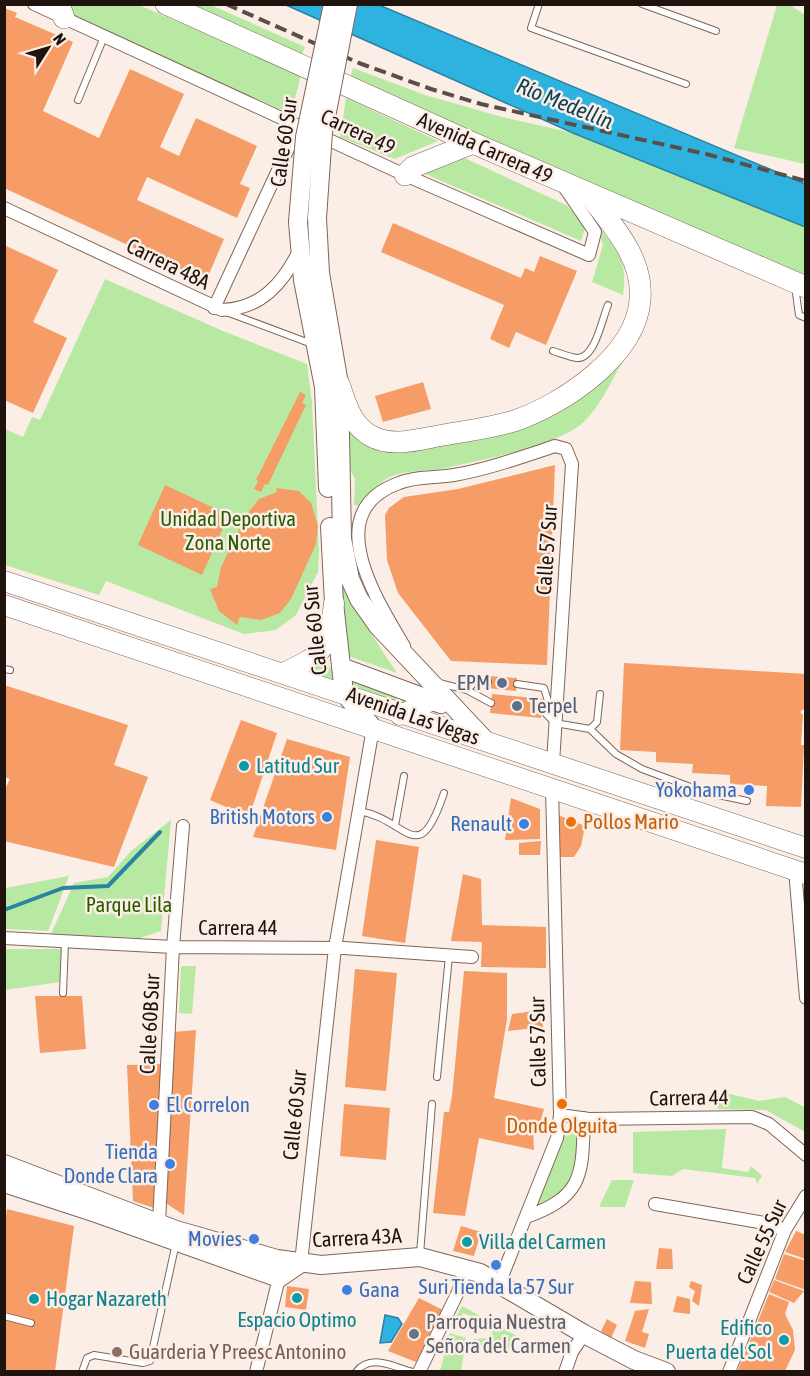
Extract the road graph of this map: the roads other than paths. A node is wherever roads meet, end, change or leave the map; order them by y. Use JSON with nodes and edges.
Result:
{"nodes":[{"id":1,"x":34,"y":4,"type":"edge"},
{"id":2,"x":166,"y":4,"type":"edge"},
{"id":3,"x":333,"y":4,"type":"edge"},
{"id":4,"x":348,"y":4,"type":"edge"},
{"id":5,"x":539,"y":4,"type":"edge"},
{"id":6,"x":642,"y":4,"type":"edge"},
{"id":7,"x":62,"y":11,"type":"edge"},
{"id":8,"x":716,"y":31,"type":"dead end"},
{"id":9,"x":104,"y":36,"type":"junction"},
{"id":10,"x":686,"y":84,"type":"dead end"},
{"id":11,"x":78,"y":100,"type":"dead end"},
{"id":12,"x":299,"y":125,"type":"junction"},
{"id":13,"x":473,"y":143,"type":"junction"},
{"id":14,"x":405,"y":176,"type":"junction"},
{"id":15,"x":561,"y":181,"type":"junction"},
{"id":16,"x":588,"y":193,"type":"junction"},
{"id":17,"x":4,"y":208,"type":"edge"},
{"id":18,"x":299,"y":251,"type":"junction"},
{"id":19,"x":800,"y":285,"type":"edge"},
{"id":20,"x":608,"y":305,"type":"dead end"},
{"id":21,"x":218,"y":309,"type":"junction"},
{"id":22,"x":806,"y":318,"type":"edge"},
{"id":23,"x":316,"y":345,"type":"junction"},
{"id":24,"x":553,"y":351,"type":"dead end"},
{"id":25,"x":339,"y":384,"type":"junction"},
{"id":26,"x":4,"y":581,"type":"edge"},
{"id":27,"x":334,"y":603,"type":"junction"},
{"id":28,"x":4,"y":605,"type":"edge"},
{"id":29,"x":341,"y":667,"type":"junction"},
{"id":30,"x":283,"y":673,"type":"junction"},
{"id":31,"x":488,"y":682,"type":"dead end"},
{"id":32,"x":239,"y":683,"type":"junction"},
{"id":33,"x":319,"y":684,"type":"junction"},
{"id":34,"x":428,"y":684,"type":"junction"},
{"id":35,"x":517,"y":684,"type":"dead end"},
{"id":36,"x":467,"y":690,"type":"junction"},
{"id":37,"x":344,"y":693,"type":"junction"},
{"id":38,"x":600,"y":694,"type":"dead end"},
{"id":39,"x":491,"y":703,"type":"dead end"},
{"id":40,"x":542,"y":710,"type":"dead end"},
{"id":41,"x":404,"y":713,"type":"junction"},
{"id":42,"x":555,"y":723,"type":"junction"},
{"id":43,"x":373,"y":728,"type":"junction"},
{"id":44,"x":590,"y":729,"type":"junction"},
{"id":45,"x":486,"y":741,"type":"junction"},
{"id":46,"x":553,"y":763,"type":"junction"},
{"id":47,"x":404,"y":776,"type":"dead end"},
{"id":48,"x":552,"y":788,"type":"junction"},
{"id":49,"x":444,"y":793,"type":"dead end"},
{"id":50,"x":747,"y":801,"type":"dead end"},
{"id":51,"x":359,"y":811,"type":"junction"},
{"id":52,"x":183,"y":826,"type":"dead end"},
{"id":53,"x":395,"y":826,"type":"junction"},
{"id":54,"x":806,"y":848,"type":"edge"},
{"id":55,"x":800,"y":872,"type":"edge"},
{"id":56,"x":4,"y":938,"type":"edge"},
{"id":57,"x":65,"y":942,"type":"junction"},
{"id":58,"x":173,"y":947,"type":"junction"},
{"id":59,"x":336,"y":948,"type":"junction"},
{"id":60,"x":448,"y":956,"type":"junction"},
{"id":61,"x":472,"y":957,"type":"dead end"},
{"id":62,"x":63,"y":993,"type":"dead end"},
{"id":63,"x":806,"y":998,"type":"edge"},
{"id":64,"x":437,"y":1077,"type":"dead end"},
{"id":65,"x":432,"y":1104,"type":"dead end"},
{"id":66,"x":560,"y":1115,"type":"junction"},
{"id":67,"x":584,"y":1118,"type":"junction"},
{"id":68,"x":806,"y":1155,"type":"edge"},
{"id":69,"x":4,"y":1164,"type":"edge"},
{"id":70,"x":4,"y":1184,"type":"edge"},
{"id":71,"x":806,"y":1196,"type":"edge"},
{"id":72,"x":655,"y":1204,"type":"dead end"},
{"id":73,"x":526,"y":1217,"type":"junction"},
{"id":74,"x":159,"y":1223,"type":"junction"},
{"id":75,"x":785,"y":1230,"type":"junction"},
{"id":76,"x":176,"y":1243,"type":"junction"},
{"id":77,"x":420,"y":1257,"type":"junction"},
{"id":78,"x":302,"y":1263,"type":"junction"},
{"id":79,"x":466,"y":1268,"type":"junction"},
{"id":80,"x":279,"y":1278,"type":"junction"},
{"id":81,"x":499,"y":1284,"type":"junction"},
{"id":82,"x":4,"y":1316,"type":"edge"},
{"id":83,"x":31,"y":1323,"type":"dead end"},
{"id":84,"x":584,"y":1334,"type":"junction"},
{"id":85,"x":632,"y":1366,"type":"edge"},
{"id":86,"x":82,"y":1371,"type":"edge"},
{"id":87,"x":256,"y":1371,"type":"edge"},
{"id":88,"x":356,"y":1371,"type":"edge"},
{"id":89,"x":413,"y":1371,"type":"edge"},
{"id":90,"x":419,"y":1371,"type":"edge"},
{"id":91,"x":565,"y":1371,"type":"edge"},
{"id":92,"x":666,"y":1371,"type":"edge"},
{"id":93,"x":729,"y":1371,"type":"edge"}],
"edges":[{"from":1,"to":7,"type":"street","name":"Carrera 49"},
{"from":2,"to":13,"type":"highway","name":"Avenida Carrera 49"},
{"from":3,"to":18,"type":"main road","name":"Calle 60 Sur","bridge":true},
{"from":4,"to":25,"type":"main road","name":"Calle 60 Sur","bridge":true},
{"from":5,"to":10,"type":"lane"},
{"from":6,"to":8,"type":"lane"},
{"from":7,"to":9,"type":"street","name":"Carrera 49"},
{"from":9,"to":11,"type":"lane"},
{"from":9,"to":12,"type":"street","name":"Carrera 49"},
{"from":12,"to":14,"type":"street","name":"Carrera 49"},
{"from":12,"to":21,"type":"street"},
{"from":13,"to":14,"type":"highway"},
{"from":13,"to":15,"type":"highway","name":"Avenida Carrera 49"},
{"from":14,"to":15,"type":"street","name":"Carrera 49"},
{"from":15,"to":16,"type":"highway","name":"Avenida Carrera 49"},
{"from":16,"to":19,"type":"highway","name":"Avenida Carrera 49"},
{"from":16,"to":25,"type":"highway"},
{"from":17,"to":21,"type":"street","name":"Carrera 48A"},
{"from":18,"to":21,"type":"street","name":"Carrera 48A"},
{"from":18,"to":23,"type":"main road","name":"Calle 60 Sur"},
{"from":19,"to":22,"type":"lane"},
{"from":20,"to":24,"type":"lane"},
{"from":21,"to":23,"type":"lane"},
{"from":23,"to":27,"type":"main road","name":"Calle 60 Sur"},
{"from":25,"to":34,"type":"main road","name":"Calle 60 Sur"},
{"from":26,"to":30,"type":"main road","name":"Avenida Las Vegas"},
{"from":27,"to":29,"type":"main road","name":"Calle 60 Sur"},
{"from":27,"to":30,"type":"main road"},
{"from":28,"to":32,"type":"main road","name":"Avenida Las Vegas"},
{"from":29,"to":34,"type":"main road"},
{"from":29,"to":37,"type":"main road","name":"Calle 60 Sur"},
{"from":30,"to":33,"type":"main road","name":"Avenida Las Vegas"},
{"from":31,"to":36,"type":"lane"},
{"from":32,"to":33,"type":"main road"},
{"from":32,"to":43,"type":"main road","name":"Avenida Las Vegas"},
{"from":33,"to":37,"type":"main road","name":"Avenida Las Vegas"},
{"from":34,"to":36,"type":"lane"},
{"from":34,"to":41,"type":"main road"},
{"from":34,"to":42,"type":"street","name":"Calle 57 Sur"},
{"from":34,"to":45,"type":"main road"},
{"from":35,"to":42,"type":"lane"},
{"from":36,"to":39,"type":"lane"},
{"from":37,"to":41,"type":"main road","name":"Avenida Las Vegas"},
{"from":37,"to":43,"type":"main road","name":"Calle 60 Sur"},
{"from":38,"to":44,"type":"lane"},
{"from":40,"to":42,"type":"lane"},
{"from":41,"to":43,"type":"main road"},
{"from":41,"to":45,"type":"main road","name":"Avenida Las Vegas"},
{"from":42,"to":44,"type":"lane"},
{"from":42,"to":46,"type":"street","name":"Calle 57 Sur"},
{"from":43,"to":48,"type":"main road","name":"Avenida Las Vegas"},
{"from":43,"to":51,"type":"street","name":"Calle 60 Sur"},
{"from":44,"to":50,"type":"lane"},
{"from":45,"to":46,"type":"main road","name":"Avenida Las Vegas"},
{"from":46,"to":54,"type":"main road","name":"Avenida Las Vegas"},
{"from":47,"to":53,"type":"lane"},
{"from":48,"to":55,"type":"main road","name":"Avenida Las Vegas"},
{"from":48,"to":66,"type":"street","name":"Calle 57 Sur"},
{"from":49,"to":53,"type":"lane"},
{"from":51,"to":53,"type":"lane"},
{"from":51,"to":59,"type":"street","name":"Calle 60 Sur"},
{"from":52,"to":58,"type":"street","name":"Calle 60B Sur"},
{"from":55,"to":63,"type":"street"},
{"from":56,"to":57,"type":"street","name":"Carrera 44"},
{"from":57,"to":58,"type":"street","name":"Carrera 44"},
{"from":57,"to":62,"type":"lane"},
{"from":58,"to":59,"type":"street","name":"Carrera 44"},
{"from":58,"to":74,"type":"street","name":"Calle 60B Sur"},
{"from":59,"to":60,"type":"street","name":"Carrera 44"},
{"from":59,"to":78,"type":"street","name":"Calle 60 Sur"},
{"from":60,"to":61,"type":"street","name":"Carrera 44"},
{"from":60,"to":64,"type":"lane"},
{"from":65,"to":77,"type":"lane"},
{"from":66,"to":67,"type":"street","name":"Carrera 44"},
{"from":66,"to":73,"type":"street","name":"Calle 57 Sur"},
{"from":67,"to":68,"type":"street","name":"Carrera 44"},
{"from":67,"to":73,"type":"street"},
{"from":69,"to":74,"type":"main road","name":"Carrera 43A"},
{"from":70,"to":76,"type":"main road"},
{"from":71,"to":75,"type":"street","name":"Calle 55 Sur"},
{"from":72,"to":75,"type":"street"},
{"from":73,"to":81,"type":"street","name":"Calle 57 Sur"},
{"from":74,"to":78,"type":"main road","name":"Carrera 43A"},
{"from":75,"to":93,"type":"street","name":"Calle 55 Sur"},
{"from":76,"to":80,"type":"main road"},
{"from":76,"to":86,"type":"lane"},
{"from":77,"to":78,"type":"main road","name":"Carrera 43A"},
{"from":77,"to":79,"type":"main road","name":"Carrera 43A"},
{"from":78,"to":80,"type":"main road"},
{"from":79,"to":81,"type":"main road","name":"Carrera 43A"},
{"from":79,"to":90,"type":"street"},
{"from":80,"to":87,"type":"street"},
{"from":81,"to":84,"type":"main road","name":"Carrera 43A"},
{"from":82,"to":83,"type":"lane"},
{"from":84,"to":85,"type":"main road","name":"Carrera 43A"},
{"from":84,"to":91,"type":"street"},
{"from":85,"to":92,"type":"main road","name":"Carrera 43A"},
{"from":88,"to":89,"type":"lane"}]}
